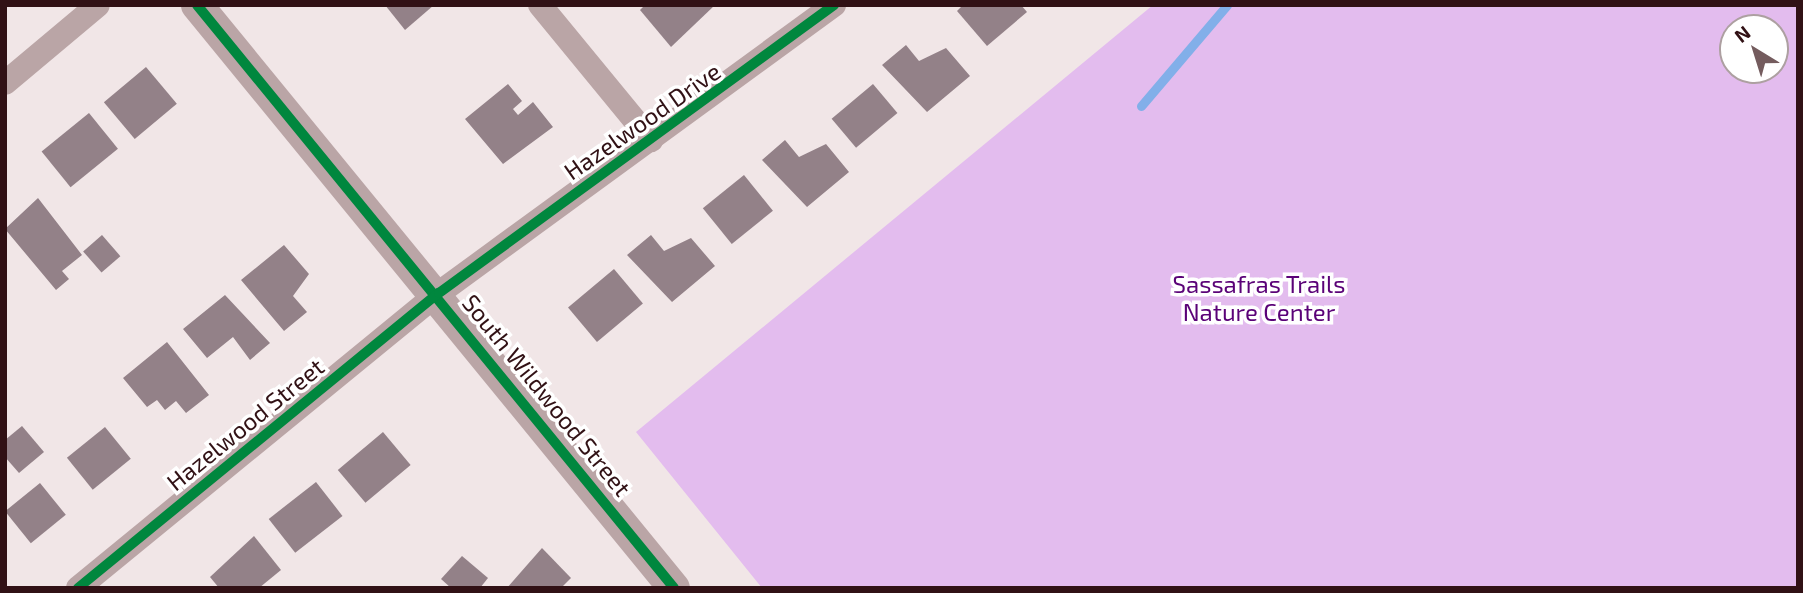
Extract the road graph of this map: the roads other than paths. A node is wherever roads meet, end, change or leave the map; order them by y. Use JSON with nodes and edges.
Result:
{"nodes":[{"id":1,"x":98,"y":5,"type":"edge"},
{"id":2,"x":197,"y":5,"type":"edge"},
{"id":3,"x":540,"y":5,"type":"edge"},
{"id":4,"x":834,"y":5,"type":"edge"},
{"id":5,"x":5,"y":83,"type":"edge"},
{"id":6,"x":650,"y":140,"type":"junction"},
{"id":7,"x":439,"y":293,"type":"junction"},
{"id":8,"x":671,"y":587,"type":"edge"},
{"id":9,"x":78,"y":588,"type":"edge"}],
"edges":[{"from":1,"to":5,"type":"street"},
{"from":2,"to":7,"type":"street","name":"South Wildwood Street"},
{"from":3,"to":6,"type":"street"},
{"from":4,"to":6,"type":"street","name":"Hazelwood Drive"},
{"from":6,"to":7,"type":"street","name":"Hazelwood Drive"},
{"from":7,"to":8,"type":"street","name":"South Wildwood Street"},
{"from":7,"to":9,"type":"street","name":"Hazelwood Street"}]}
